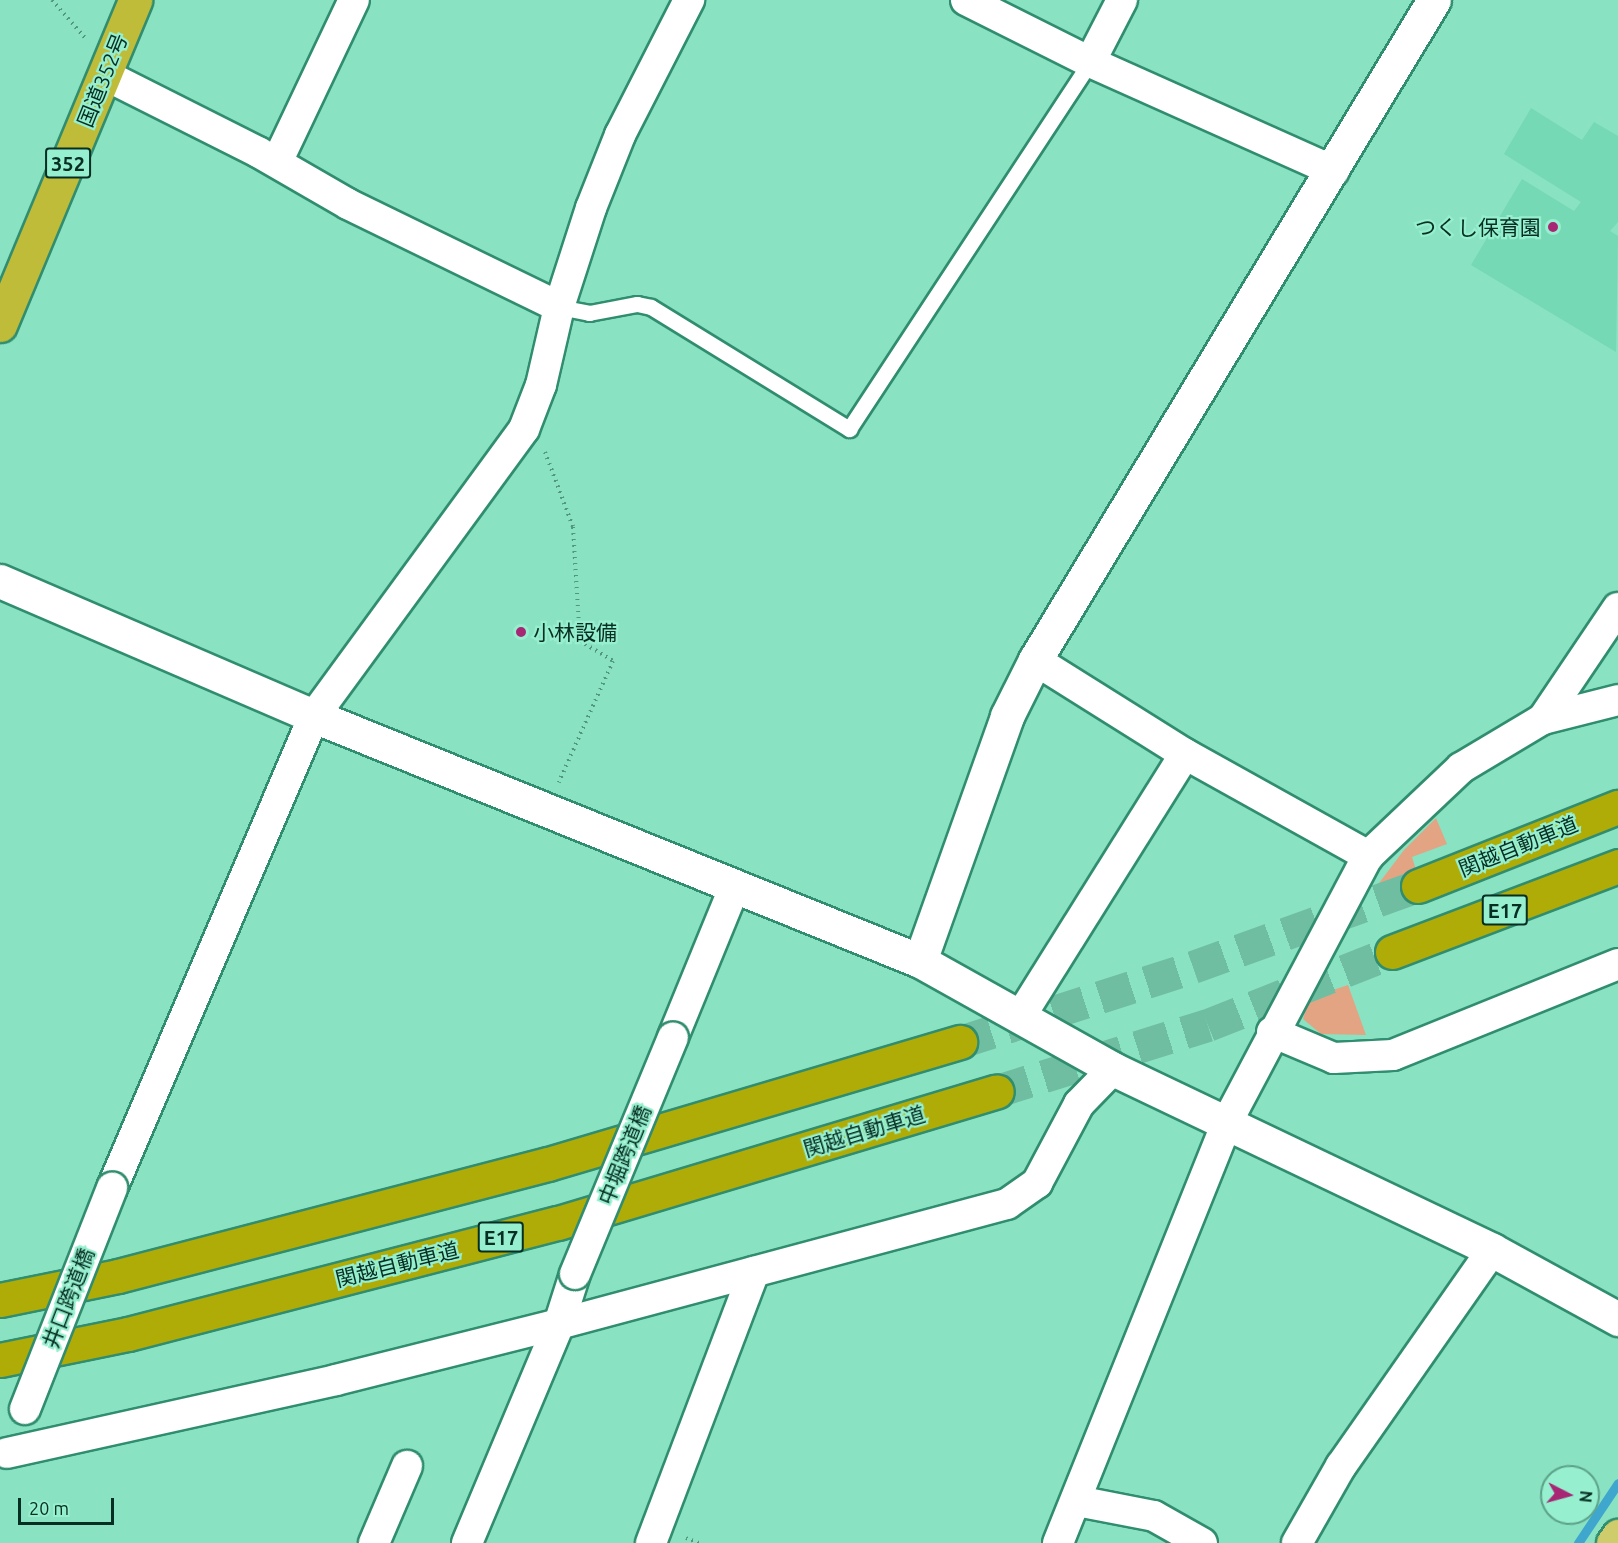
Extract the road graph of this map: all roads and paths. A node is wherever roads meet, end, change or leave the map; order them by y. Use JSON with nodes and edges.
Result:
{"nodes":[{"id":1,"x":52,"y":0,"type":"edge"},
{"id":2,"x":135,"y":0,"type":"edge"},
{"id":3,"x":354,"y":0,"type":"edge"},
{"id":4,"x":690,"y":0,"type":"edge"},
{"id":5,"x":966,"y":0,"type":"edge"},
{"id":6,"x":1122,"y":0,"type":"edge"},
{"id":7,"x":1434,"y":0,"type":"edge"},
{"id":8,"x":1090,"y":62,"type":"junction"},
{"id":9,"x":109,"y":64,"type":"junction"},
{"id":10,"x":278,"y":162,"type":"junction"},
{"id":11,"x":1334,"y":171,"type":"junction"},
{"id":12,"x":559,"y":307,"type":"junction"},
{"id":13,"x":0,"y":325,"type":"edge"},
{"id":14,"x":530,"y":412,"type":"junction"},
{"id":15,"x":0,"y":581,"type":"edge"},
{"id":16,"x":1618,"y":608,"type":"edge"},
{"id":17,"x":1035,"y":660,"type":"junction"},
{"id":18,"x":1618,"y":700,"type":"edge"},
{"id":19,"x":314,"y":716,"type":"junction"},
{"id":20,"x":1543,"y":719,"type":"junction"},
{"id":21,"x":1185,"y":754,"type":"junction"},
{"id":22,"x":1618,"y":807,"type":"edge"},
{"id":23,"x":546,"y":811,"type":"junction"},
{"id":24,"x":1368,"y":856,"type":"junction"},
{"id":25,"x":1618,"y":866,"type":"edge"},
{"id":26,"x":1418,"y":886,"type":"tunnel mouth"},
{"id":27,"x":734,"y":888,"type":"junction"},
{"id":28,"x":1392,"y":952,"type":"tunnel mouth"},
{"id":29,"x":920,"y":961,"type":"junction"},
{"id":30,"x":1618,"y":964,"type":"edge"},
{"id":31,"x":1020,"y":1017,"type":"junction"},
{"id":32,"x":1272,"y":1032,"type":"junction"},
{"id":33,"x":960,"y":1042,"type":"tunnel mouth"},
{"id":34,"x":1113,"y":1069,"type":"junction"},
{"id":35,"x":997,"y":1091,"type":"tunnel mouth"},
{"id":36,"x":1227,"y":1122,"type":"junction"},
{"id":37,"x":1492,"y":1250,"type":"junction"},
{"id":38,"x":754,"y":1272,"type":"junction"},
{"id":39,"x":0,"y":1300,"type":"edge"},
{"id":40,"x":1618,"y":1319,"type":"edge"},
{"id":41,"x":560,"y":1324,"type":"junction"},
{"id":42,"x":0,"y":1360,"type":"edge"},
{"id":43,"x":4,"y":1461,"type":"edge"},
{"id":44,"x":407,"y":1466,"type":"dead end"},
{"id":45,"x":1077,"y":1501,"type":"junction"},
{"id":46,"x":1618,"y":1536,"type":"edge"},
{"id":47,"x":375,"y":1543,"type":"edge"},
{"id":48,"x":466,"y":1543,"type":"edge"},
{"id":49,"x":651,"y":1543,"type":"edge"},
{"id":50,"x":1058,"y":1543,"type":"edge"},
{"id":51,"x":1202,"y":1543,"type":"edge"},
{"id":52,"x":1297,"y":1543,"type":"edge"},
{"id":53,"x":1613,"y":1543,"type":"edge"}],
"edges":[{"from":1,"to":9,"type":"path"},
{"from":2,"to":9,"type":"highway","name":"国道352号","number":"352"},
{"from":3,"to":10,"type":"street"},
{"from":4,"to":12,"type":"street","name":"井口跨道橋"},
{"from":5,"to":8,"type":"street"},
{"from":6,"to":8,"type":"street"},
{"from":7,"to":11,"type":"street"},
{"from":8,"to":11,"type":"street"},
{"from":8,"to":12,"type":"lane"},
{"from":9,"to":10,"type":"street"},
{"from":9,"to":13,"type":"highway","name":"国道352号","number":"352"},
{"from":10,"to":12,"type":"street"},
{"from":11,"to":17,"type":"street"},
{"from":12,"to":14,"type":"street","name":"井口跨道橋"},
{"from":14,"to":19,"type":"street","name":"井口跨道橋"},
{"from":14,"to":23,"type":"path"},
{"from":15,"to":19,"type":"street"},
{"from":16,"to":20,"type":"street"},
{"from":17,"to":21,"type":"street"},
{"from":17,"to":29,"type":"street"},
{"from":18,"to":20,"type":"street"},
{"from":19,"to":23,"type":"street"},
{"from":19,"to":43,"type":"street","name":"井口跨道橋","bridge":true},
{"from":20,"to":24,"type":"street"},
{"from":21,"to":24,"type":"street"},
{"from":21,"to":31,"type":"street"},
{"from":22,"to":26,"type":"highway","name":"関越自動車道","number":"E17"},
{"from":23,"to":27,"type":"street"},
{"from":24,"to":32,"type":"street"},
{"from":25,"to":28,"type":"highway","number":"E17"},
{"from":27,"to":29,"type":"street"},
{"from":27,"to":41,"type":"street","name":"中堀跨道橋","bridge":true},
{"from":29,"to":31,"type":"street"},
{"from":30,"to":32,"type":"street"},
{"from":31,"to":34,"type":"street"},
{"from":32,"to":36,"type":"street"},
{"from":33,"to":39,"type":"highway"},
{"from":34,"to":36,"type":"street"},
{"from":34,"to":38,"type":"street"},
{"from":35,"to":42,"type":"highway","name":"関越自動車道","number":"E17"},
{"from":36,"to":37,"type":"street"},
{"from":36,"to":45,"type":"street"},
{"from":37,"to":40,"type":"street"},
{"from":37,"to":52,"type":"street"},
{"from":38,"to":41,"type":"street"},
{"from":38,"to":49,"type":"street"},
{"from":41,"to":43,"type":"street"},
{"from":41,"to":48,"type":"street","name":"中堀跨道橋"},
{"from":44,"to":47,"type":"street"},
{"from":45,"to":50,"type":"street"},
{"from":45,"to":51,"type":"street"},
{"from":46,"to":53,"type":"main road"}]}
